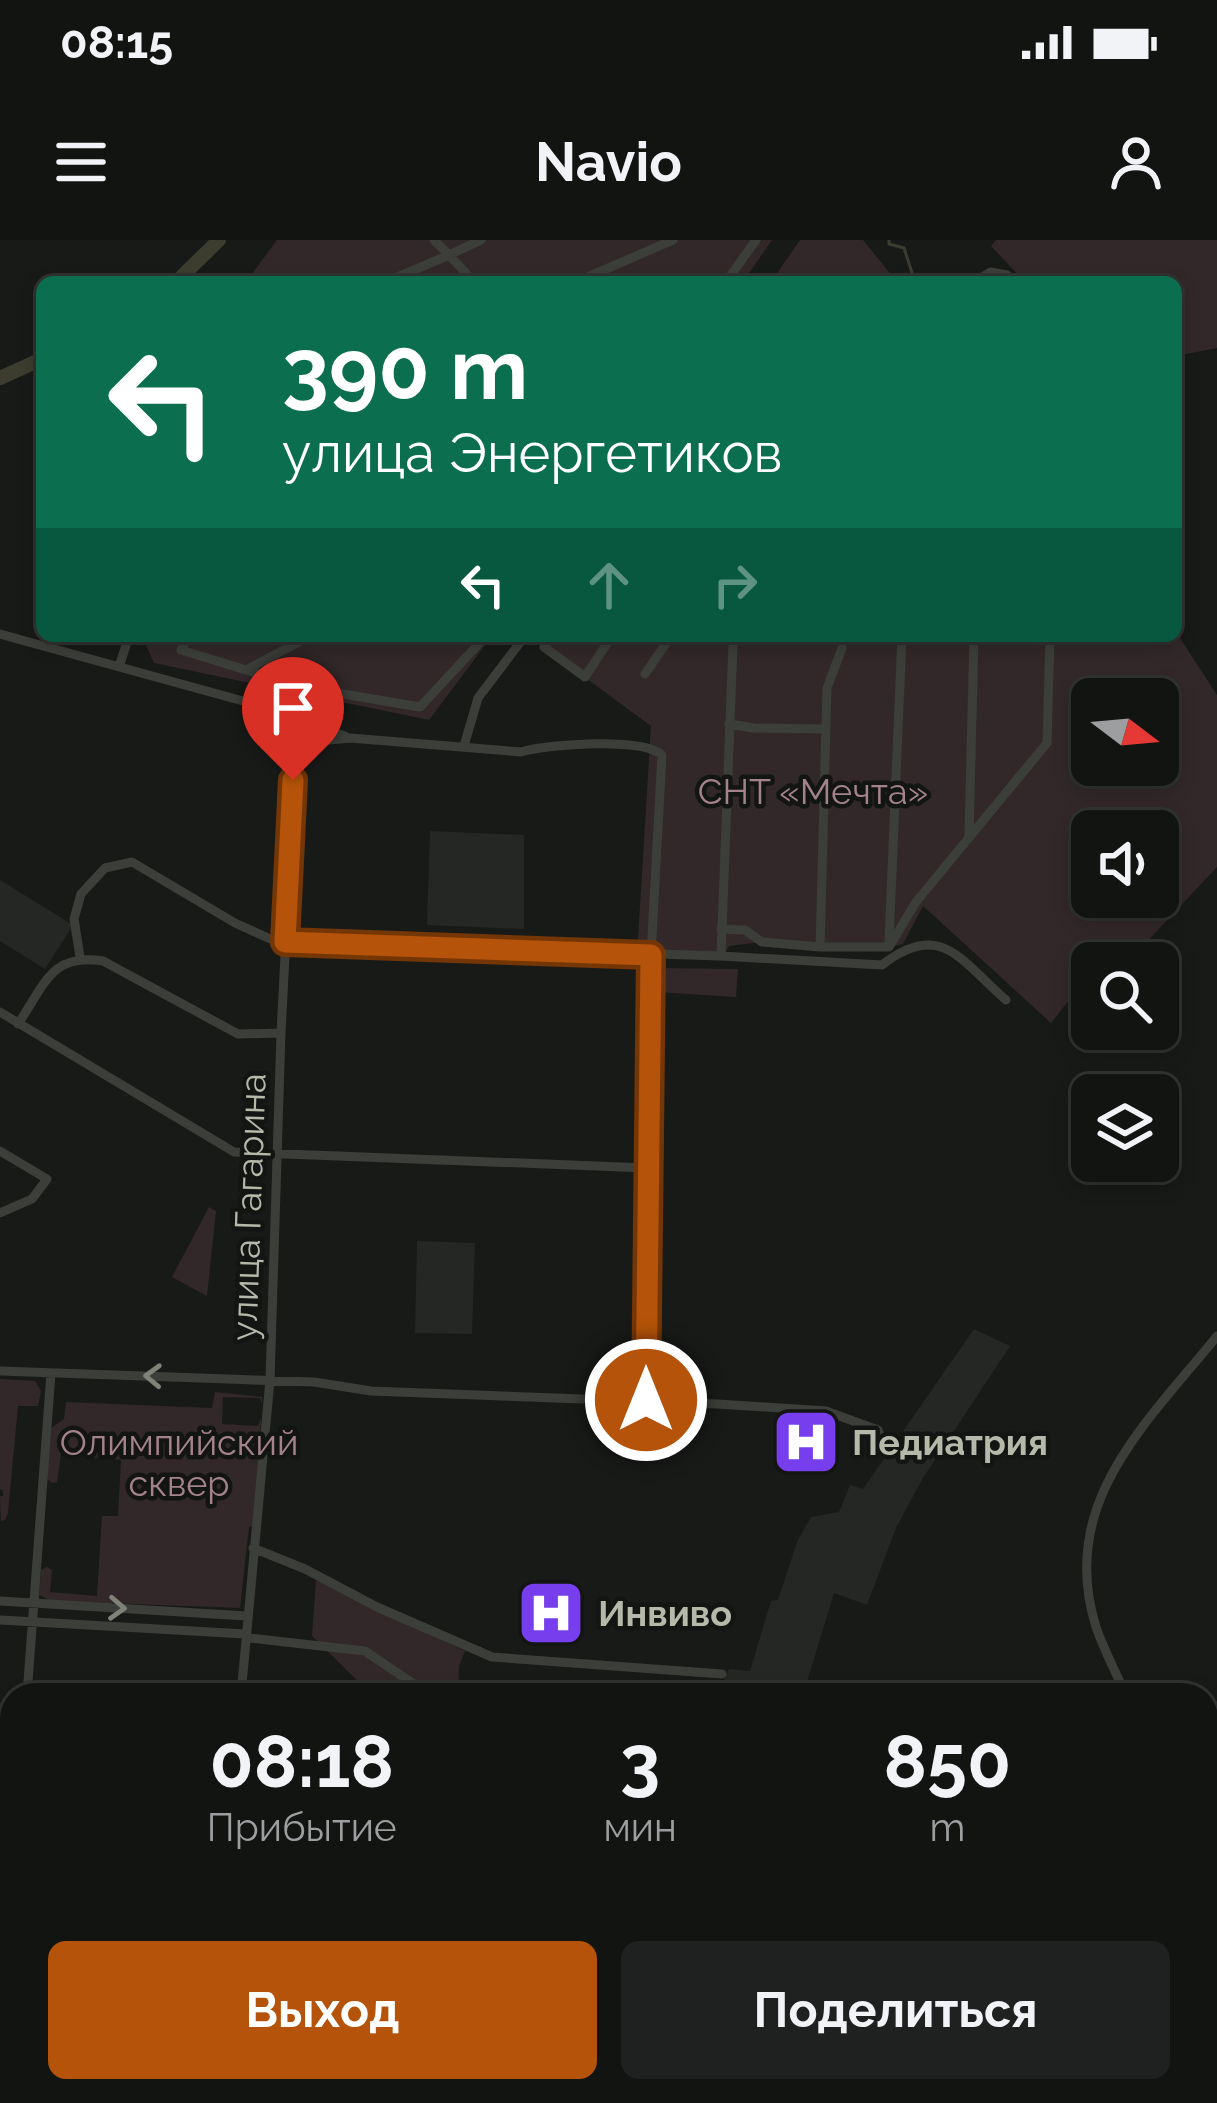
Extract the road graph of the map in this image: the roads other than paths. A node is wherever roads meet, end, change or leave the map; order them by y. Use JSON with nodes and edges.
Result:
{"nodes":[{"id":1,"x":434,"y":240,"type":"edge"},
{"id":2,"x":482,"y":240,"type":"edge"},
{"id":3,"x":673,"y":240,"type":"edge"},
{"id":4,"x":756,"y":240,"type":"edge"},
{"id":5,"x":449,"y":255,"type":"junction"},
{"id":6,"x":400,"y":276,"type":"edge"},
{"id":7,"x":468,"y":276,"type":"edge"},
{"id":8,"x":590,"y":276,"type":"edge"},
{"id":9,"x":730,"y":276,"type":"edge"},
{"id":10,"x":0,"y":634,"type":"edge"},
{"id":11,"x":127,"y":642,"type":"edge"},
{"id":12,"x":186,"y":642,"type":"edge"},
{"id":13,"x":299,"y":642,"type":"edge"},
{"id":14,"x":480,"y":642,"type":"edge"},
{"id":15,"x":522,"y":642,"type":"edge"},
{"id":16,"x":536,"y":642,"type":"edge"},
{"id":17,"x":547,"y":642,"type":"edge"},
{"id":18,"x":608,"y":642,"type":"edge"},
{"id":19,"x":666,"y":642,"type":"edge"},
{"id":20,"x":735,"y":642,"type":"edge"},
{"id":21,"x":902,"y":642,"type":"edge"},
{"id":22,"x":974,"y":642,"type":"edge"},
{"id":23,"x":1051,"y":642,"type":"edge"},
{"id":24,"x":544,"y":647,"type":"junction"},
{"id":25,"x":842,"y":648,"type":"dead end"},
{"id":26,"x":119,"y":667,"type":"junction"},
{"id":27,"x":246,"y":670,"type":"junction"},
{"id":28,"x":645,"y":674,"type":"dead end"},
{"id":29,"x":302,"y":687,"type":"junction"},
{"id":30,"x":297,"y":719,"type":"junction"},
{"id":31,"x":729,"y":724,"type":"junction"},
{"id":32,"x":320,"y":726,"type":"junction"},
{"id":33,"x":825,"y":729,"type":"junction"},
{"id":34,"x":350,"y":738,"type":"junction"},
{"id":35,"x":296,"y":743,"type":"junction"},
{"id":36,"x":317,"y":743,"type":"junction"},
{"id":37,"x":464,"y":746,"type":"junction"},
{"id":38,"x":969,"y":835,"type":"junction"},
{"id":39,"x":722,"y":928,"type":"junction"},
{"id":40,"x":285,"y":942,"type":"junction"},
{"id":41,"x":889,"y":946,"type":"junction"},
{"id":42,"x":820,"y":947,"type":"junction"},
{"id":43,"x":651,"y":955,"type":"junction"},
{"id":44,"x":721,"y":956,"type":"junction"},
{"id":45,"x":80,"y":957,"type":"junction"},
{"id":46,"x":1006,"y":1000,"type":"dead end"},
{"id":47,"x":0,"y":1012,"type":"edge"},
{"id":48,"x":18,"y":1024,"type":"junction"},
{"id":49,"x":281,"y":1033,"type":"junction"},
{"id":50,"x":0,"y":1150,"type":"edge"},
{"id":51,"x":276,"y":1155,"type":"junction"},
{"id":52,"x":647,"y":1168,"type":"junction"},
{"id":53,"x":0,"y":1213,"type":"edge"},
{"id":54,"x":1217,"y":1336,"type":"edge"},
{"id":55,"x":0,"y":1371,"type":"edge"},
{"id":56,"x":51,"y":1372,"type":"junction"},
{"id":57,"x":270,"y":1380,"type":"junction"},
{"id":58,"x":646,"y":1400,"type":"junction"},
{"id":59,"x":882,"y":1440,"type":"dead end"},
{"id":60,"x":253,"y":1548,"type":"junction"},
{"id":61,"x":0,"y":1601,"type":"edge"},
{"id":62,"x":34,"y":1603,"type":"junction"},
{"id":63,"x":247,"y":1616,"type":"junction"},
{"id":64,"x":0,"y":1620,"type":"edge"},
{"id":65,"x":32,"y":1621,"type":"junction"},
{"id":66,"x":245,"y":1634,"type":"junction"},
{"id":67,"x":722,"y":1674,"type":"dead end"},
{"id":68,"x":28,"y":1683,"type":"edge"},
{"id":69,"x":242,"y":1683,"type":"edge"},
{"id":70,"x":412,"y":1683,"type":"edge"},
{"id":71,"x":1121,"y":1683,"type":"edge"}],
"edges":[{"from":1,"to":5,"type":"street"},
{"from":2,"to":5,"type":"street"},
{"from":3,"to":8,"type":"street"},
{"from":4,"to":9,"type":"street"},
{"from":5,"to":6,"type":"street"},
{"from":5,"to":7,"type":"street"},
{"from":10,"to":26,"type":"street"},
{"from":11,"to":26,"type":"street"},
{"from":12,"to":27,"type":"street"},
{"from":13,"to":27,"type":"street"},
{"from":14,"to":29,"type":"street"},
{"from":15,"to":37,"type":"street"},
{"from":16,"to":24,"type":"street"},
{"from":17,"to":24,"type":"street"},
{"from":18,"to":24,"type":"street"},
{"from":19,"to":28,"type":"street"},
{"from":20,"to":31,"type":"street"},
{"from":21,"to":41,"type":"street"},
{"from":22,"to":38,"type":"street"},
{"from":23,"to":38,"type":"street"},
{"from":25,"to":33,"type":"street"},
{"from":26,"to":30,"type":"street"},
{"from":27,"to":29,"type":"street"},
{"from":29,"to":30,"type":"street","name":"улица Гагарина"},
{"from":30,"to":32,"type":"street"},
{"from":30,"to":35,"type":"street","name":"улица Гагарина"},
{"from":31,"to":33,"type":"street"},
{"from":31,"to":39,"type":"street"},
{"from":32,"to":34,"type":"street"},
{"from":32,"to":36,"type":"street"},
{"from":33,"to":42,"type":"street"},
{"from":34,"to":36,"type":"street"},
{"from":34,"to":37,"type":"street"},
{"from":35,"to":36,"type":"street"},
{"from":35,"to":40,"type":"street","name":"улица Гагарина"},
{"from":37,"to":43,"type":"street"},
{"from":38,"to":41,"type":"street"},
{"from":39,"to":42,"type":"street"},
{"from":39,"to":44,"type":"street"},
{"from":40,"to":43,"type":"street"},
{"from":40,"to":45,"type":"street"},
{"from":40,"to":49,"type":"street","name":"улица Гагарина"},
{"from":41,"to":42,"type":"street"},
{"from":43,"to":44,"type":"street"},
{"from":43,"to":52,"type":"street"},
{"from":44,"to":46,"type":"street"},
{"from":45,"to":48,"type":"street"},
{"from":45,"to":49,"type":"street"},
{"from":47,"to":48,"type":"street"},
{"from":48,"to":51,"type":"street"},
{"from":49,"to":51,"type":"street","name":"улица Гагарина"},
{"from":50,"to":53,"type":"street"},
{"from":51,"to":52,"type":"street"},
{"from":51,"to":57,"type":"street","name":"улица Гагарина"},
{"from":52,"to":58,"type":"street"},
{"from":54,"to":71,"type":"street"},
{"from":55,"to":56,"type":"street"},
{"from":57,"to":56,"type":"street","one_way":true},
{"from":56,"to":62,"type":"street"},
{"from":57,"to":58,"type":"street"},
{"from":57,"to":60,"type":"street","name":"улица Гагарина"},
{"from":58,"to":59,"type":"street"},
{"from":60,"to":63,"type":"street","name":"улица Гагарина"},
{"from":60,"to":67,"type":"street"},
{"from":61,"to":62,"type":"street"},
{"from":62,"to":63,"type":"street","one_way":true},
{"from":62,"to":65,"type":"street"},
{"from":63,"to":66,"type":"street","name":"улица Гагарина"},
{"from":64,"to":65,"type":"street"},
{"from":65,"to":66,"type":"street"},
{"from":65,"to":68,"type":"street"},
{"from":66,"to":69,"type":"street","name":"улица Гагарина"},
{"from":66,"to":70,"type":"street"}]}
